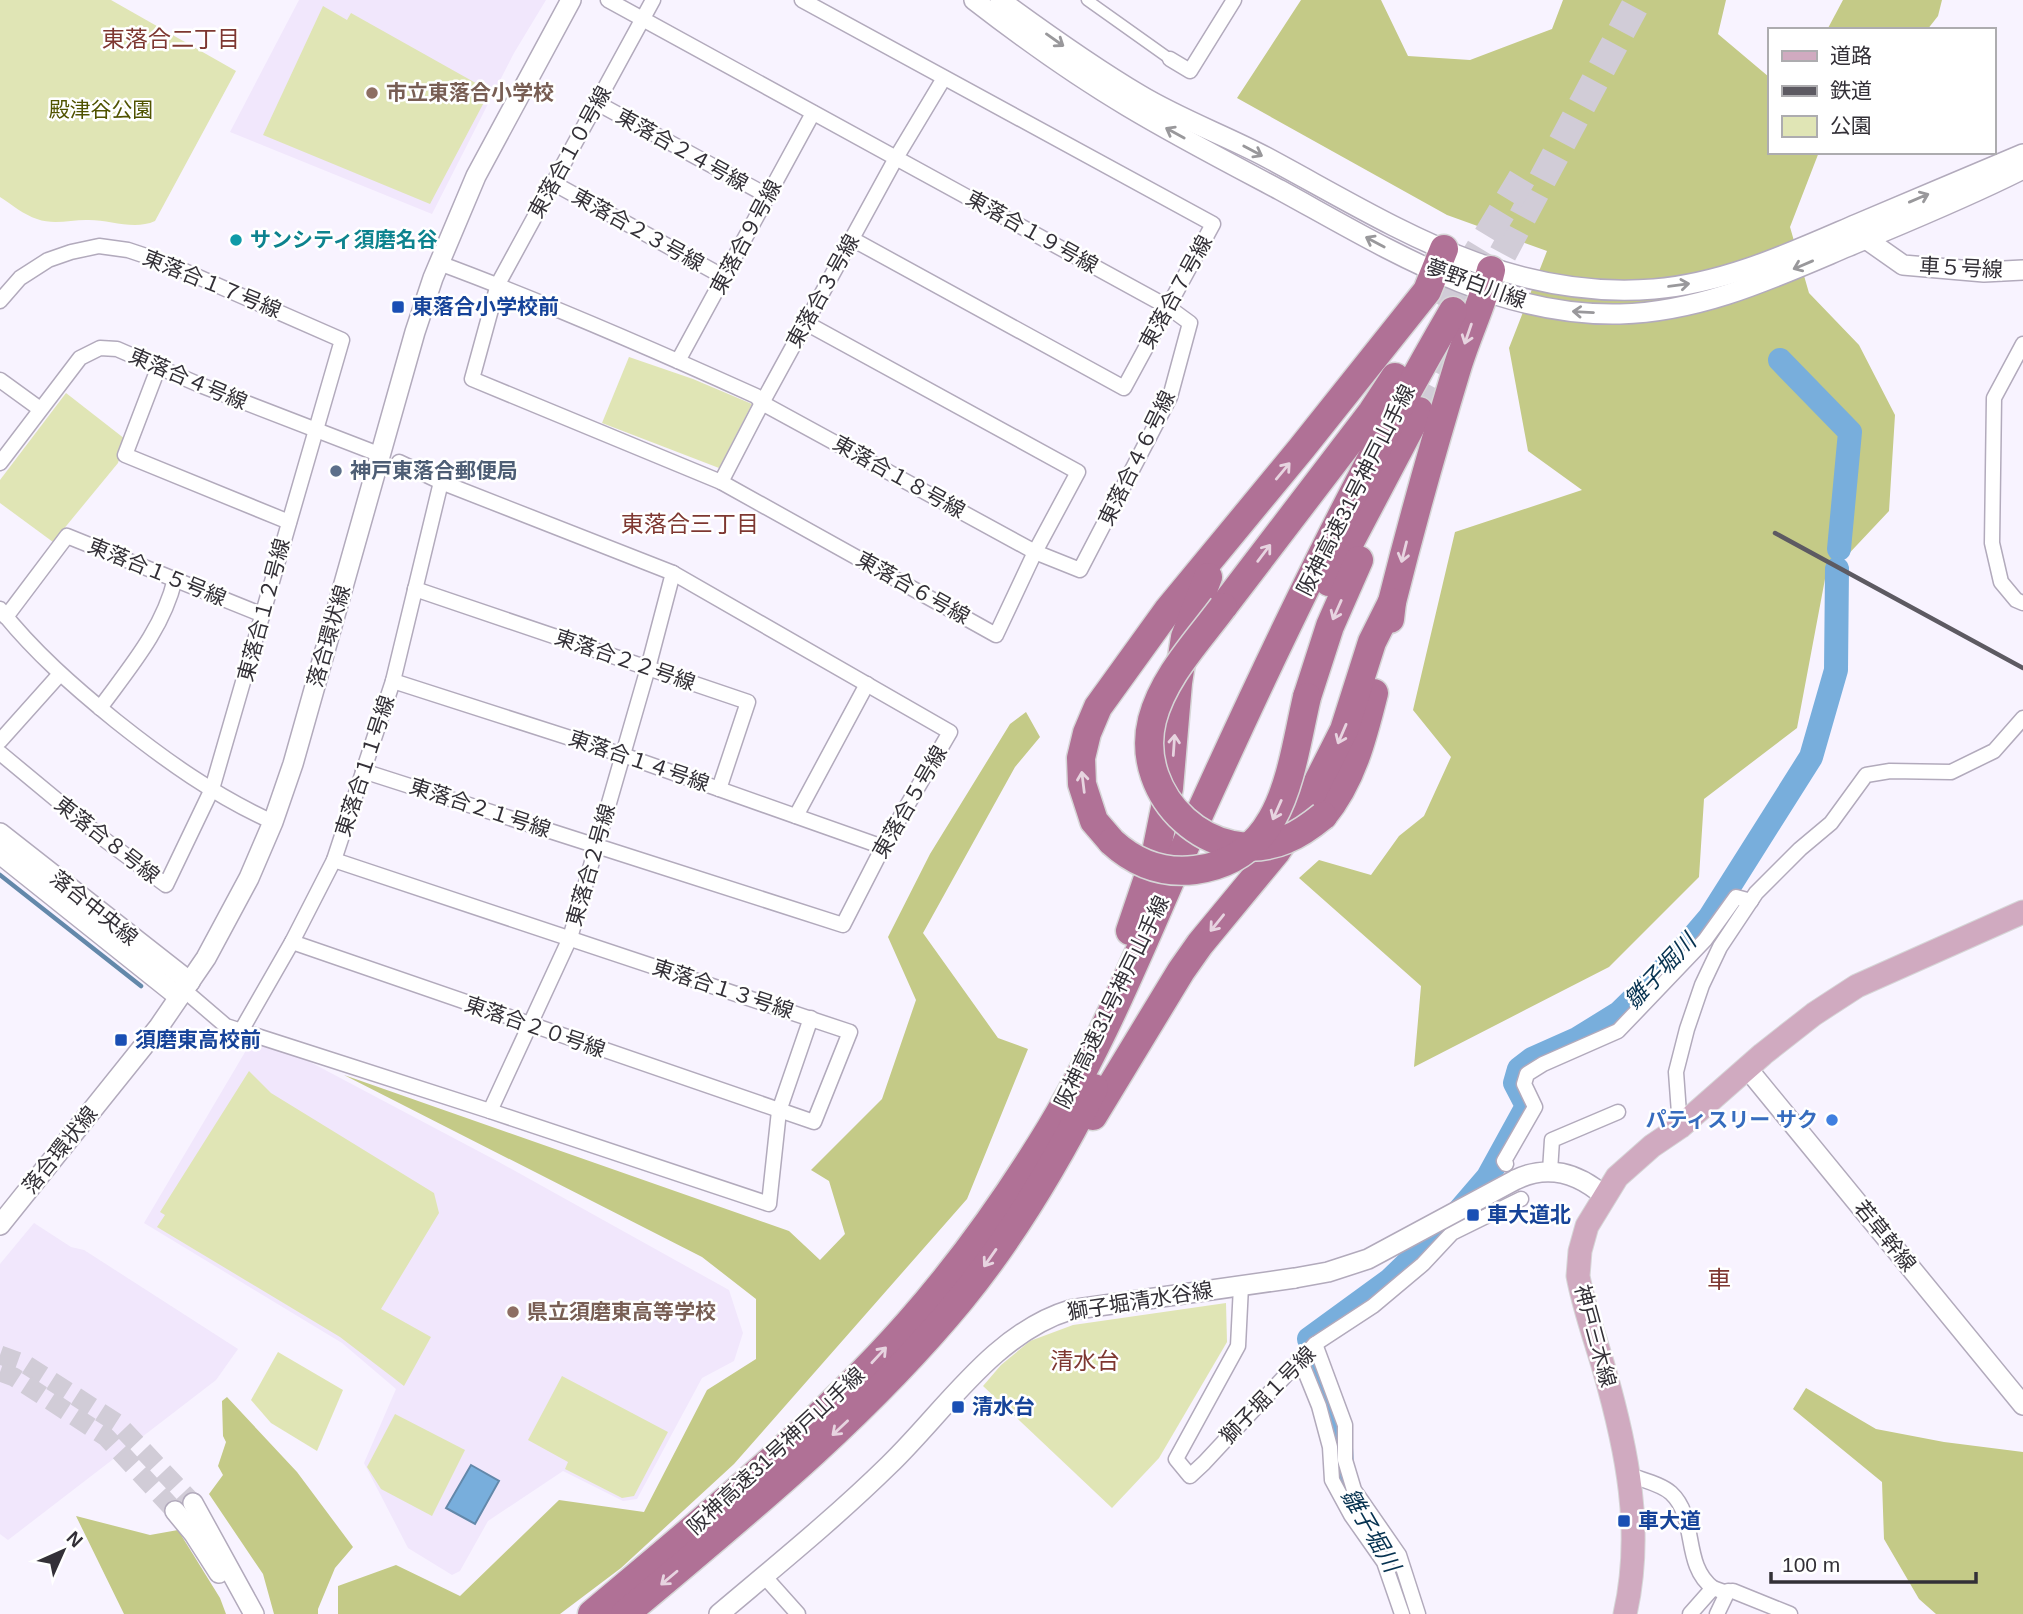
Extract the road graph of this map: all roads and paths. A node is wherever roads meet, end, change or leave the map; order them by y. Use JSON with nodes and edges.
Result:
{"nodes":[{"id":1,"x":571,"y":0,"type":"edge"},
{"id":2,"x":608,"y":0,"type":"edge"},
{"id":3,"x":653,"y":0,"type":"edge"},
{"id":4,"x":802,"y":0,"type":"edge"},
{"id":5,"x":974,"y":0,"type":"edge"},
{"id":6,"x":1000,"y":0,"type":"edge"},
{"id":7,"x":1087,"y":0,"type":"edge"},
{"id":8,"x":1234,"y":0,"type":"edge"},
{"id":9,"x":642,"y":19,"type":"junction"},
{"id":10,"x":1170,"y":60,"type":"joint"},
{"id":11,"x":944,"y":78,"type":"junction"},
{"id":12,"x":597,"y":103,"type":"junction"},
{"id":13,"x":813,"y":113,"type":"junction"},
{"id":14,"x":2023,"y":154,"type":"edge"},
{"id":15,"x":895,"y":158,"type":"junction"},
{"id":16,"x":2023,"y":169,"type":"edge"},
{"id":17,"x":2023,"y":177,"type":"edge"},
{"id":18,"x":553,"y":183,"type":"junction"},
{"id":19,"x":1978,"y":191,"type":"junction"},
{"id":20,"x":768,"y":196,"type":"junction"},
{"id":21,"x":852,"y":239,"type":"junction"},
{"id":22,"x":1866,"y":239,"type":"junction"},
{"id":23,"x":1440,"y":261,"type":"junction"},
{"id":24,"x":439,"y":263,"type":"junction"},
{"id":25,"x":2023,"y":270,"type":"edge"},
{"id":26,"x":724,"y":277,"type":"junction"},
{"id":27,"x":1488,"y":281,"type":"junction"},
{"id":28,"x":498,"y":284,"type":"junction"},
{"id":29,"x":0,"y":302,"type":"edge"},
{"id":30,"x":1168,"y":307,"type":"junction"},
{"id":31,"x":806,"y":323,"type":"junction"},
{"id":32,"x":2023,"y":344,"type":"edge"},
{"id":33,"x":678,"y":361,"type":"junction"},
{"id":34,"x":159,"y":366,"type":"junction"},
{"id":35,"x":0,"y":380,"type":"edge"},
{"id":36,"x":762,"y":403,"type":"junction"},
{"id":37,"x":40,"y":409,"type":"junction"},
{"id":38,"x":317,"y":431,"type":"junction"},
{"id":39,"x":390,"y":459,"type":"junction"},
{"id":40,"x":0,"y":463,"type":"edge"},
{"id":41,"x":441,"y":482,"type":"junction"},
{"id":42,"x":721,"y":482,"type":"junction"},
{"id":43,"x":289,"y":522,"type":"junction"},
{"id":44,"x":1224,"y":543,"type":"junction"},
{"id":45,"x":1035,"y":552,"type":"junction"},
{"id":46,"x":673,"y":573,"type":"junction"},
{"id":47,"x":175,"y":579,"type":"junction"},
{"id":48,"x":415,"y":589,"type":"junction"},
{"id":49,"x":1392,"y":602,"type":"junction"},
{"id":50,"x":2023,"y":603,"type":"edge"},
{"id":51,"x":3,"y":613,"type":"edge"},
{"id":52,"x":262,"y":615,"type":"junction"},
{"id":53,"x":648,"y":668,"type":"junction"},
{"id":54,"x":60,"y":674,"type":"junction"},
{"id":55,"x":393,"y":681,"type":"junction"},
{"id":56,"x":867,"y":684,"type":"junction"},
{"id":57,"x":100,"y":708,"type":"junction"},
{"id":58,"x":2023,"y":718,"type":"edge"},
{"id":59,"x":0,"y":740,"type":"edge"},
{"id":60,"x":0,"y":752,"type":"edge"},
{"id":61,"x":623,"y":754,"type":"junction"},
{"id":62,"x":363,"y":771,"type":"junction"},
{"id":63,"x":212,"y":789,"type":"junction"},
{"id":64,"x":719,"y":789,"type":"junction"},
{"id":65,"x":796,"y":816,"type":"junction"},
{"id":66,"x":273,"y":822,"type":"junction"},
{"id":67,"x":0,"y":833,"type":"edge"},
{"id":68,"x":597,"y":846,"type":"junction"},
{"id":69,"x":883,"y":847,"type":"junction"},
{"id":70,"x":0,"y":854,"type":"edge"},
{"id":71,"x":334,"y":860,"type":"junction"},
{"id":72,"x":1751,"y":901,"type":"junction"},
{"id":73,"x":2023,"y":912,"type":"edge"},
{"id":74,"x":570,"y":938,"type":"junction"},
{"id":75,"x":292,"y":942,"type":"junction"},
{"id":76,"x":184,"y":990,"type":"junction"},
{"id":77,"x":811,"y":1018,"type":"junction"},
{"id":78,"x":529,"y":1026,"type":"junction"},
{"id":79,"x":241,"y":1031,"type":"junction"},
{"id":80,"x":1747,"y":1068,"type":"junction"},
{"id":81,"x":490,"y":1111,"type":"junction"},
{"id":82,"x":779,"y":1111,"type":"junction"},
{"id":83,"x":1618,"y":1112,"type":"dead end"},
{"id":84,"x":1680,"y":1127,"type":"junction"},
{"id":85,"x":1035,"y":1155,"type":"junction"},
{"id":86,"x":1550,"y":1171,"type":"junction"},
{"id":87,"x":1514,"y":1181,"type":"junction"},
{"id":88,"x":1604,"y":1196,"type":"junction"},
{"id":89,"x":1014,"y":1222,"type":"junction"},
{"id":90,"x":0,"y":1225,"type":"edge"},
{"id":91,"x":1241,"y":1286,"type":"junction"},
{"id":92,"x":1315,"y":1345,"type":"junction"},
{"id":93,"x":1300,"y":1359,"type":"junction"},
{"id":94,"x":2023,"y":1405,"type":"edge"},
{"id":95,"x":1630,"y":1475,"type":"junction"},
{"id":96,"x":193,"y":1503,"type":"tunnel mouth"},
{"id":97,"x":175,"y":1511,"type":"tunnel mouth"},
{"id":98,"x":764,"y":1576,"type":"junction"},
{"id":99,"x":1713,"y":1588,"type":"junction"},
{"id":100,"x":1728,"y":1591,"type":"junction"},
{"id":101,"x":240,"y":1614,"type":"edge"},
{"id":102,"x":254,"y":1614,"type":"edge"},
{"id":103,"x":592,"y":1614,"type":"edge"},
{"id":104,"x":625,"y":1614,"type":"edge"},
{"id":105,"x":719,"y":1614,"type":"edge"},
{"id":106,"x":798,"y":1614,"type":"edge"},
{"id":107,"x":1402,"y":1614,"type":"edge"},
{"id":108,"x":1418,"y":1614,"type":"edge"},
{"id":109,"x":1625,"y":1614,"type":"edge"},
{"id":110,"x":1690,"y":1614,"type":"edge"},
{"id":111,"x":1717,"y":1614,"type":"edge"},
{"id":112,"x":1790,"y":1614,"type":"edge"}],
"edges":[{"from":1,"to":24,"type":"street","name":"落合環状線"},
{"from":2,"to":9,"type":"street"},
{"from":3,"to":9,"type":"street"},
{"from":4,"to":11,"type":"street","name":"東落合７号線"},
{"from":23,"to":5,"type":"street","name":"夢野白川線","one_way":true},
{"from":6,"to":23,"type":"street","name":"夢野白川線","one_way":true},
{"from":7,"to":10,"type":"street"},
{"from":8,"to":10,"type":"street"},
{"from":9,"to":12,"type":"street","name":"東落合１０号線"},
{"from":9,"to":13,"type":"street"},
{"from":11,"to":15,"type":"street","name":"東落合３号線"},
{"from":11,"to":30,"type":"street","name":"東落合７号線"},
{"from":12,"to":18,"type":"street","name":"東落合１０号線"},
{"from":12,"to":20,"type":"street","name":"東落合２４号線"},
{"from":13,"to":15,"type":"street"},
{"from":13,"to":20,"type":"street","name":"東落合９号線"},
{"from":27,"to":14,"type":"street","name":"夢野白川線","one_way":true},
{"from":15,"to":21,"type":"street","name":"東落合３号線"},
{"from":15,"to":30,"type":"street","name":"東落合１９号線"},
{"from":16,"to":19,"type":"street","name":"夢野白川線"},
{"from":17,"to":19,"type":"street"},
{"from":18,"to":26,"type":"street","name":"東落合２３号線"},
{"from":18,"to":28,"type":"street","name":"東落合１０号線"},
{"from":19,"to":22,"type":"street","name":"夢野白川線"},
{"from":20,"to":26,"type":"street","name":"東落合９号線"},
{"from":21,"to":30,"type":"street","name":"東落合７号線"},
{"from":21,"to":31,"type":"street","name":"東落合３号線"},
{"from":22,"to":25,"type":"street","name":"車５号線"},
{"from":22,"to":27,"type":"street","name":"夢野白川線","one_way":true},
{"from":23,"to":27,"type":"street","name":"夢野白川線"},
{"from":44,"to":23,"type":"highway","one_way":true},
{"from":24,"to":28,"type":"street"},
{"from":24,"to":39,"type":"street","name":"落合環状線"},
{"from":26,"to":33,"type":"street","name":"東落合９号線"},
{"from":27,"to":49,"type":"highway","one_way":true},
{"from":28,"to":33,"type":"street"},
{"from":28,"to":42,"type":"street","name":"東落合６号線"},
{"from":29,"to":38,"type":"street","name":"東落合１７号線"},
{"from":30,"to":45,"type":"street","name":"東落合４６号線"},
{"from":31,"to":36,"type":"street","name":"東落合３号線"},
{"from":31,"to":45,"type":"street","name":"東落合６号線"},
{"from":32,"to":50,"type":"street"},
{"from":33,"to":36,"type":"street"},
{"from":34,"to":37,"type":"street","name":"東落合４号線"},
{"from":34,"to":38,"type":"street","name":"東落合４号線"},
{"from":34,"to":43,"type":"street"},
{"from":35,"to":37,"type":"street"},
{"from":36,"to":42,"type":"street","name":"東落合３号線"},
{"from":36,"to":45,"type":"street","name":"東落合１８号線"},
{"from":37,"to":40,"type":"street","name":"東落合４号線"},
{"from":38,"to":39,"type":"street","name":"東落合４号線"},
{"from":38,"to":43,"type":"street","name":"東落合１２号線"},
{"from":39,"to":41,"type":"street"},
{"from":39,"to":66,"type":"street","name":"落合環状線"},
{"from":41,"to":46,"type":"street"},
{"from":41,"to":48,"type":"street","name":"東落合１１号線"},
{"from":42,"to":45,"type":"street","name":"東落合６号線"},
{"from":43,"to":52,"type":"street","name":"東落合１２号線"},
{"from":85,"to":44,"type":"highway","one_way":true},
{"from":89,"to":44,"type":"highway","name":"阪神高速31号神戸山手線","one_way":true,"bridge":true},
{"from":46,"to":53,"type":"street","name":"東落合２号線"},
{"from":46,"to":56,"type":"street","name":"東落合５号線"},
{"from":47,"to":51,"type":"street","name":"東落合１５号線"},
{"from":47,"to":52,"type":"street","name":"東落合１５号線"},
{"from":47,"to":57,"type":"street"},
{"from":48,"to":53,"type":"street","name":"東落合２２号線"},
{"from":48,"to":55,"type":"street","name":"東落合１１号線"},
{"from":49,"to":85,"type":"highway","name":"阪神高速31号神戸山手線","one_way":true,"bridge":true},
{"from":49,"to":89,"type":"highway","one_way":true},
{"from":51,"to":54,"type":"street"},
{"from":52,"to":63,"type":"street","name":"東落合１２号線"},
{"from":53,"to":61,"type":"street","name":"東落合２号線"},
{"from":53,"to":64,"type":"street","name":"東落合２２号線"},
{"from":54,"to":57,"type":"street"},
{"from":54,"to":59,"type":"street"},
{"from":55,"to":61,"type":"street","name":"東落合１４号線"},
{"from":55,"to":62,"type":"street","name":"東落合１１号線"},
{"from":56,"to":65,"type":"street"},
{"from":56,"to":69,"type":"street","name":"東落合５号線"},
{"from":57,"to":63,"type":"street"},
{"from":58,"to":72,"type":"street"},
{"from":60,"to":63,"type":"street","name":"東落合８号線"},
{"from":61,"to":64,"type":"street","name":"東落合１４号線"},
{"from":61,"to":68,"type":"street","name":"東落合２号線"},
{"from":62,"to":68,"type":"street","name":"東落合２１号線"},
{"from":62,"to":71,"type":"street","name":"東落合１１号線"},
{"from":63,"to":66,"type":"street"},
{"from":64,"to":65,"type":"street","name":"東落合１４号線"},
{"from":65,"to":69,"type":"street","name":"東落合１４号線"},
{"from":66,"to":76,"type":"street","name":"落合環状線"},
{"from":67,"to":76,"type":"street","name":"落合中央線"},
{"from":68,"to":69,"type":"street","name":"東落合５号線"},
{"from":68,"to":74,"type":"street","name":"東落合２号線"},
{"from":70,"to":76,"type":"street","name":"落合中央線"},
{"from":71,"to":74,"type":"street","name":"東落合１３号線"},
{"from":71,"to":75,"type":"street","name":"東落合１１号線"},
{"from":72,"to":84,"type":"street"},
{"from":72,"to":87,"type":"street"},
{"from":73,"to":80,"type":"main road","name":"神戸三木線"},
{"from":74,"to":77,"type":"street","name":"東落合１３号線"},
{"from":74,"to":78,"type":"street","name":"東落合２号線"},
{"from":75,"to":78,"type":"street","name":"東落合２０号線"},
{"from":75,"to":79,"type":"street","name":"東落合１１号線"},
{"from":76,"to":79,"type":"street"},
{"from":76,"to":90,"type":"street","name":"落合環状線"},
{"from":77,"to":82,"type":"street","name":"東落合１３号線"},
{"from":77,"to":82,"type":"street","name":"東落合２０号線"},
{"from":78,"to":81,"type":"street","name":"東落合２号線"},
{"from":78,"to":82,"type":"street","name":"東落合２０号線"},
{"from":79,"to":81,"type":"street"},
{"from":80,"to":84,"type":"main road","name":"神戸三木線"},
{"from":80,"to":94,"type":"street","name":"若草幹線"},
{"from":81,"to":82,"type":"street","name":"東落合１３号線"},
{"from":83,"to":86,"type":"street"},
{"from":84,"to":88,"type":"main road","name":"神戸三木線"},
{"from":103,"to":85,"type":"highway","name":"阪神高速31号神戸山手線","one_way":true},
{"from":86,"to":87,"type":"street","name":"獅子堀清水谷線"},
{"from":86,"to":88,"type":"street","name":"獅子堀清水谷線"},
{"from":87,"to":91,"type":"street","name":"獅子堀清水谷線","bridge":true},
{"from":87,"to":92,"type":"street","name":"獅子堀１号線"},
{"from":88,"to":95,"type":"main road","name":"神戸三木線"},
{"from":89,"to":104,"type":"highway","name":"阪神高速31号神戸山手線","one_way":true},
{"from":91,"to":93,"type":"street","name":"獅子堀１号線"},
{"from":91,"to":98,"type":"street","name":"獅子堀清水谷線"},
{"from":92,"to":93,"type":"street","name":"獅子堀１号線"},
{"from":92,"to":108,"type":"street"},
{"from":93,"to":107,"type":"street"},
{"from":95,"to":99,"type":"street"},
{"from":95,"to":109,"type":"main road","name":"神戸三木線"},
{"from":96,"to":102,"type":"street"},
{"from":97,"to":101,"type":"street"},
{"from":98,"to":105,"type":"street","name":"獅子堀清水谷線"},
{"from":98,"to":106,"type":"street"},
{"from":99,"to":100,"type":"street"},
{"from":99,"to":110,"type":"street"},
{"from":100,"to":111,"type":"street"},
{"from":100,"to":112,"type":"street"}]}
